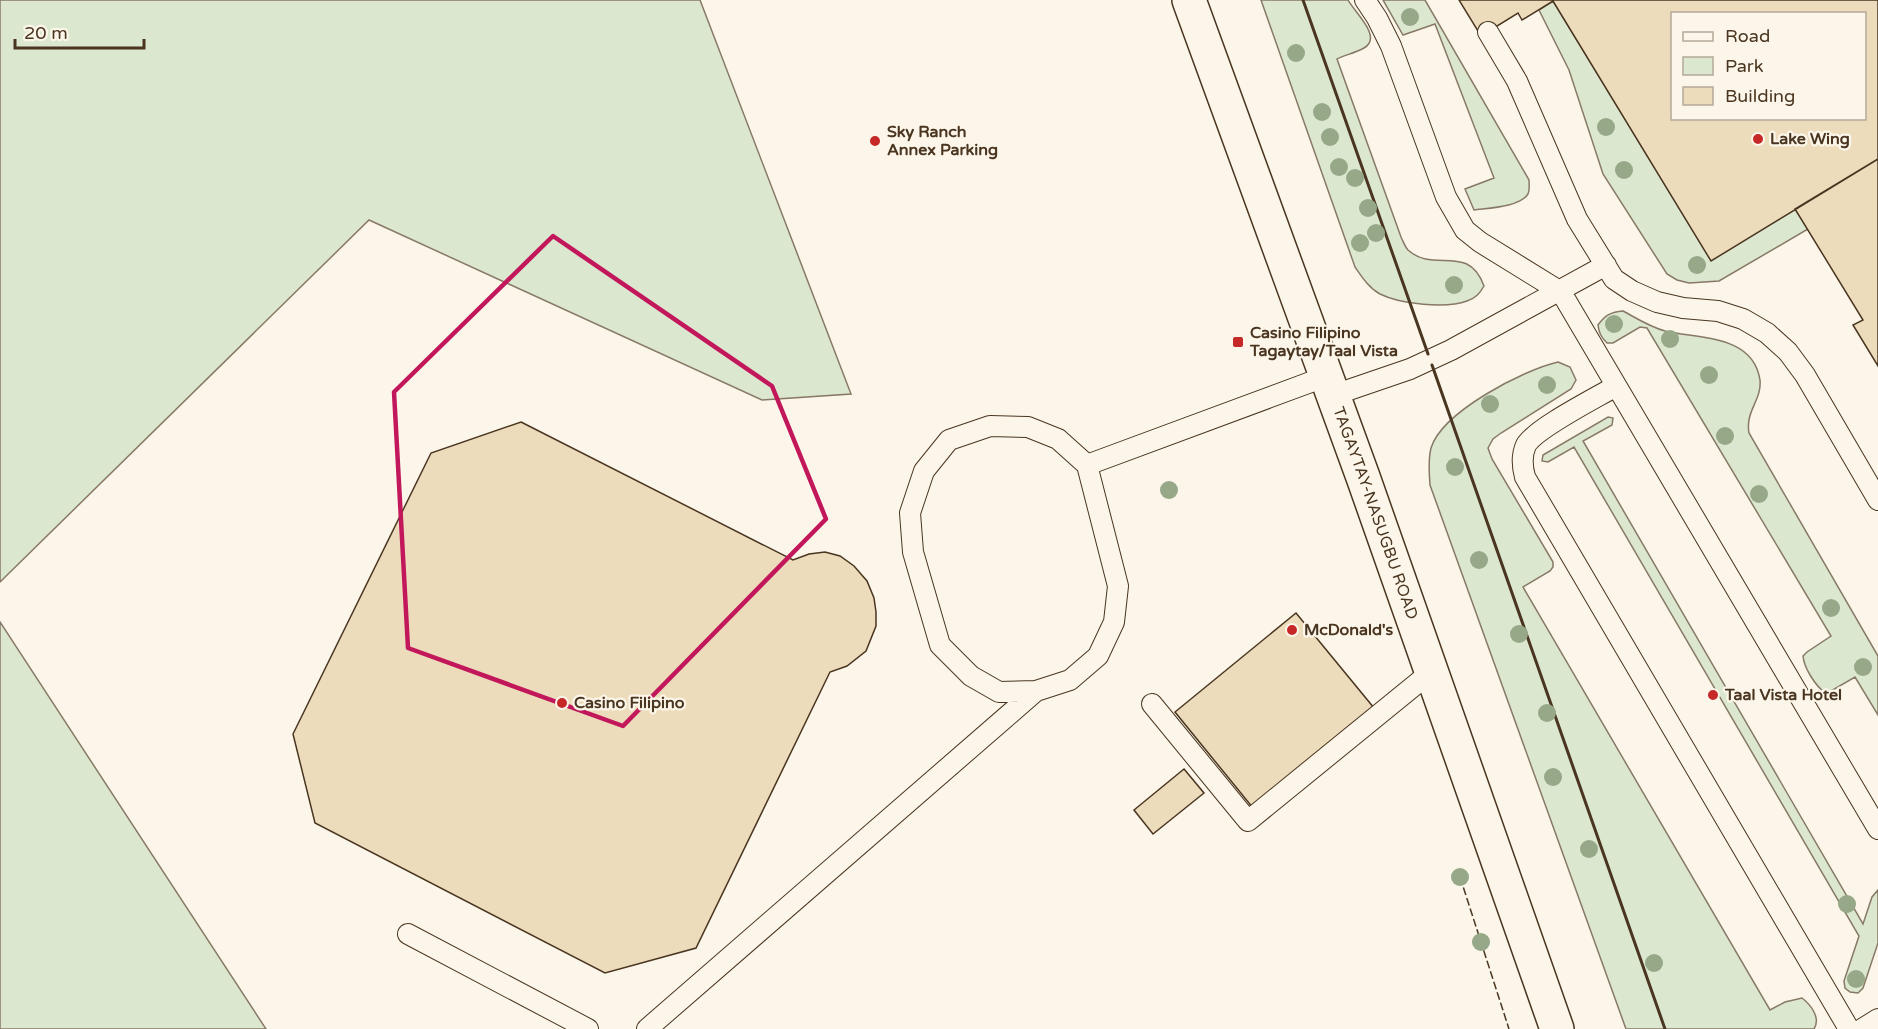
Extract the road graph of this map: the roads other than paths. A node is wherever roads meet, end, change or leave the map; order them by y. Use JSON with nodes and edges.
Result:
{"nodes":[{"id":1,"x":1189,"y":0,"type":"edge"},
{"id":2,"x":1365,"y":0,"type":"edge"},
{"id":3,"x":1488,"y":32,"type":"dead end"},
{"id":4,"x":1606,"y":265,"type":"junction"},
{"id":5,"x":1561,"y":292,"type":"junction"},
{"id":6,"x":1330,"y":385,"type":"junction"},
{"id":7,"x":1616,"y":386,"type":"junction"},
{"id":8,"x":1087,"y":465,"type":"junction"},
{"id":9,"x":1878,"y":500,"type":"edge"},
{"id":10,"x":1431,"y":672,"type":"junction"},
{"id":11,"x":1036,"y":691,"type":"junction"},
{"id":12,"x":1152,"y":704,"type":"dead end"},
{"id":13,"x":1878,"y":829,"type":"edge"},
{"id":14,"x":408,"y":934,"type":"dead end"},
{"id":15,"x":1878,"y":1019,"type":"edge"},
{"id":16,"x":588,"y":1029,"type":"edge"},
{"id":17,"x":647,"y":1029,"type":"edge"},
{"id":18,"x":1557,"y":1029,"type":"edge"},
{"id":19,"x":1849,"y":1029,"type":"edge"},
{"id":20,"x":1862,"y":1029,"type":"edge"}],
"edges":[{"from":1,"to":6,"type":"main road","name":"TAGAYTAY-NASUGBU ROAD"},
{"from":2,"to":5,"type":"lane"},
{"from":3,"to":4,"type":"lane"},
{"from":4,"to":5,"type":"lane"},
{"from":4,"to":9,"type":"lane"},
{"from":5,"to":6,"type":"lane"},
{"from":5,"to":7,"type":"lane"},
{"from":6,"to":8,"type":"lane"},
{"from":6,"to":10,"type":"main road","name":"TAGAYTAY-NASUGBU ROAD"},
{"from":7,"to":13,"type":"lane"},
{"from":7,"to":19,"type":"lane"},
{"from":8,"to":11,"type":"lane"},
{"from":8,"to":11,"type":"lane"},
{"from":10,"to":12,"type":"lane"},
{"from":10,"to":18,"type":"main road","name":"TAGAYTAY-NASUGBU ROAD"},
{"from":11,"to":17,"type":"lane"},
{"from":14,"to":16,"type":"lane"},
{"from":15,"to":20,"type":"lane"}]}
